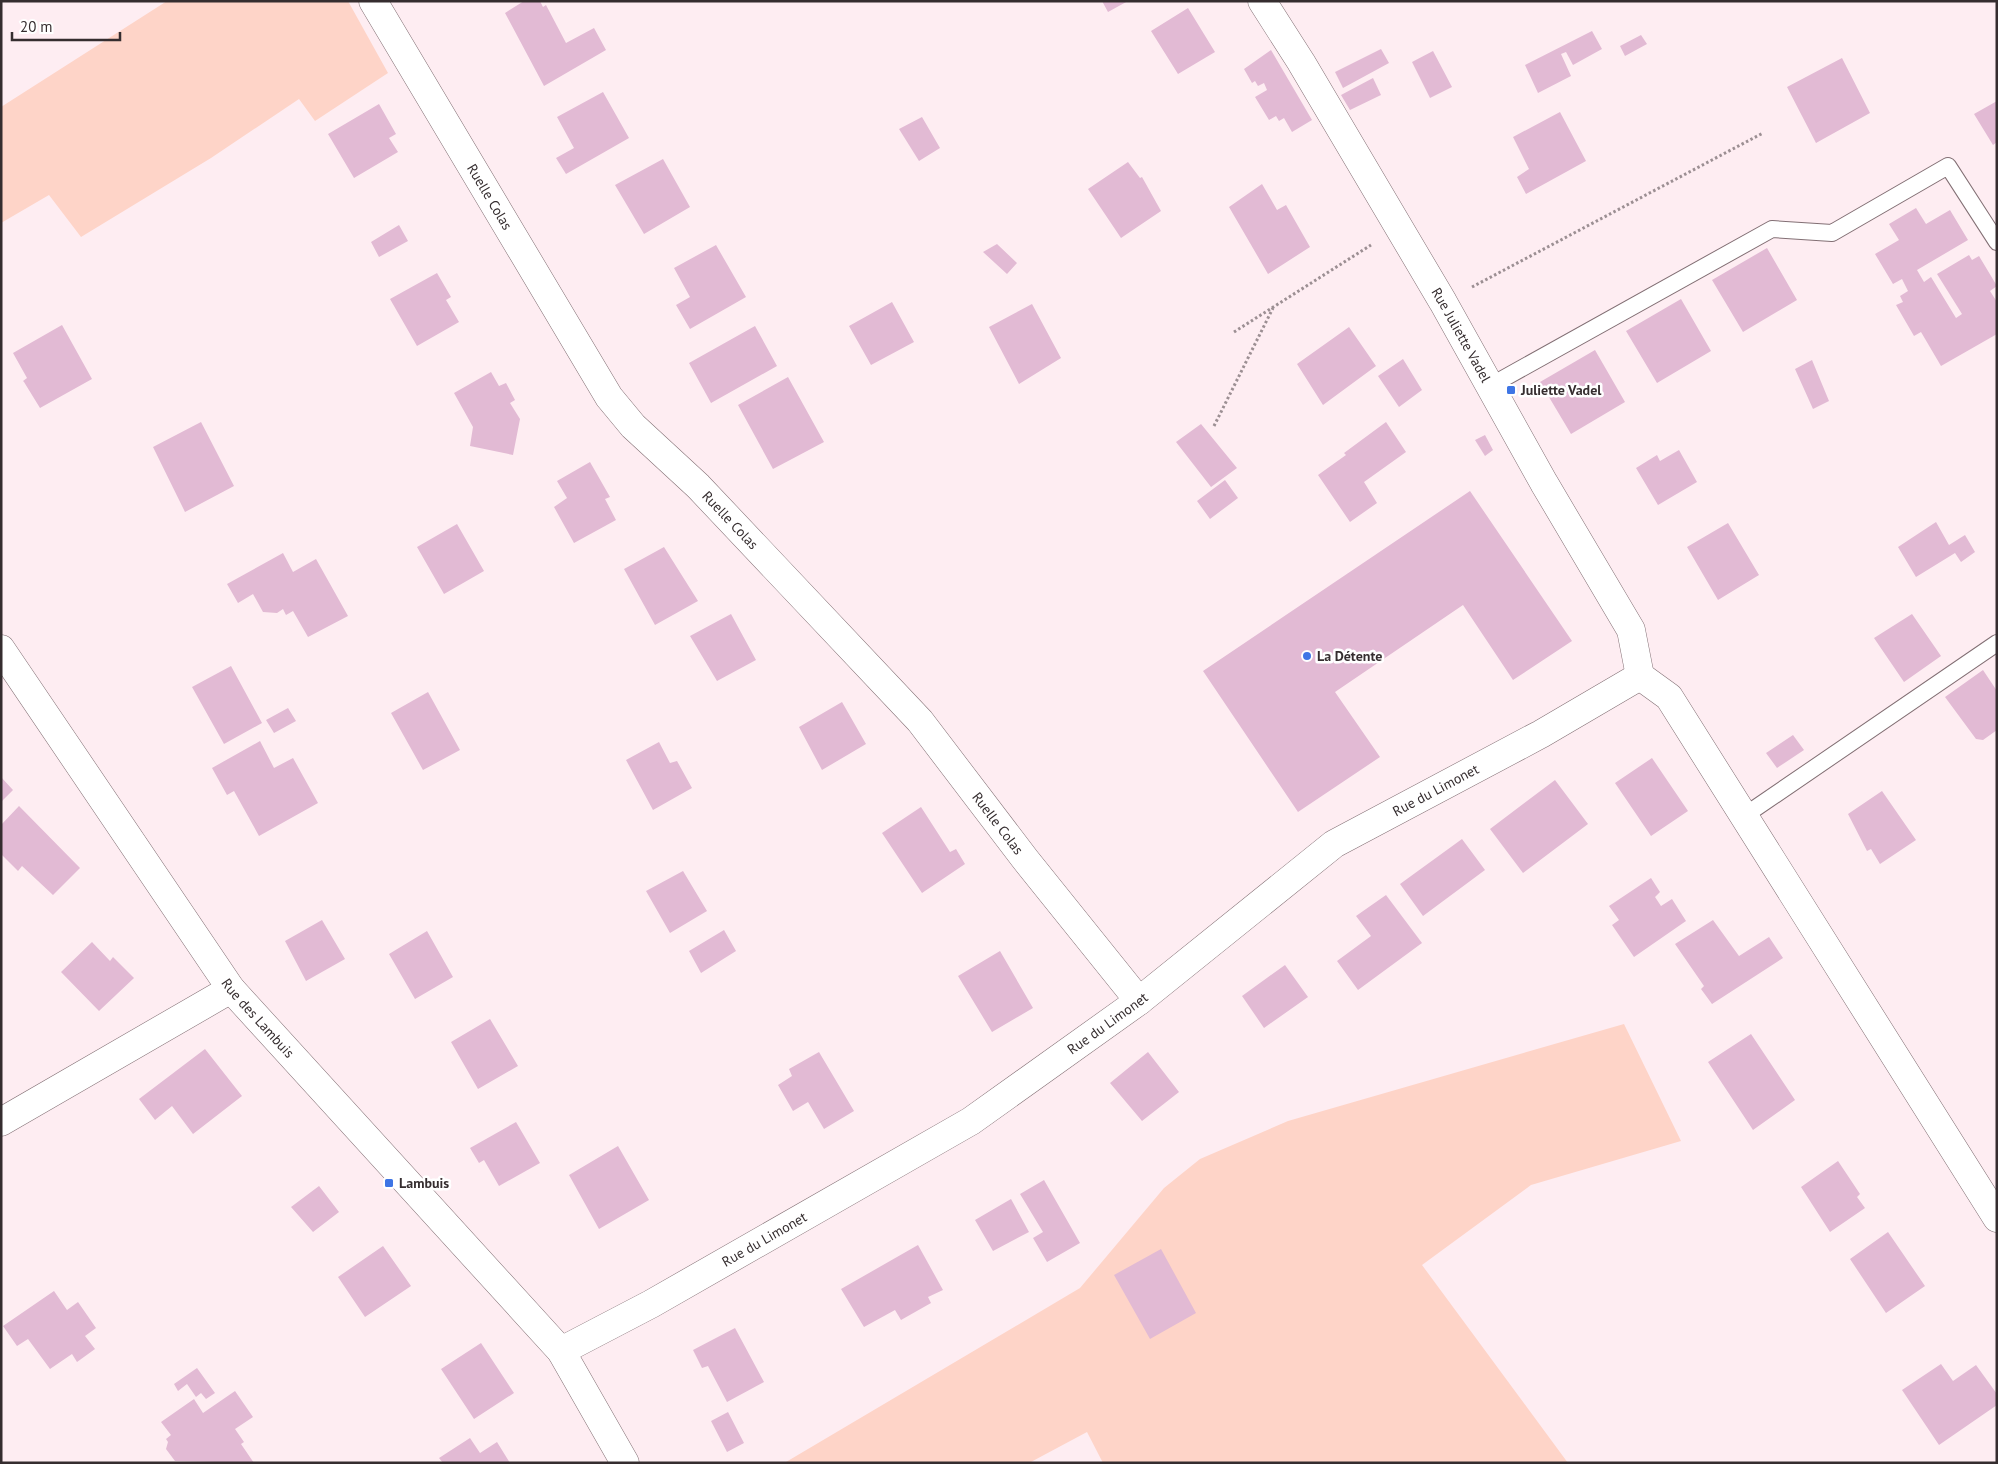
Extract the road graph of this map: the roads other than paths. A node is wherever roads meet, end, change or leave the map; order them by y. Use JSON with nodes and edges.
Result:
{"nodes":[{"id":1,"x":373,"y":1,"type":"edge"},
{"id":2,"x":1262,"y":1,"type":"edge"},
{"id":3,"x":1997,"y":242,"type":"edge"},
{"id":4,"x":1490,"y":386,"type":"junction"},
{"id":5,"x":1997,"y":643,"type":"edge"},
{"id":6,"x":1,"y":649,"type":"edge"},
{"id":7,"x":1640,"y":676,"type":"junction"},
{"id":8,"x":1744,"y":816,"type":"junction"},
{"id":9,"x":231,"y":989,"type":"junction"},
{"id":10,"x":1139,"y":1001,"type":"junction"},
{"id":11,"x":1,"y":1122,"type":"edge"},
{"id":12,"x":1997,"y":1218,"type":"edge"},
{"id":13,"x":561,"y":1351,"type":"junction"},
{"id":14,"x":624,"y":1463,"type":"edge"}],
"edges":[{"from":1,"to":10,"type":"street","name":"Ruelle Colas"},
{"from":2,"to":4,"type":"street","name":"Rue Juliette Vadel"},
{"from":3,"to":4,"type":"lane"},
{"from":4,"to":7,"type":"street","name":"Rue Juliette Vadel"},
{"from":5,"to":8,"type":"lane"},
{"from":6,"to":9,"type":"street","name":"Rue des Lambuis"},
{"from":7,"to":8,"type":"street"},
{"from":7,"to":10,"type":"street","name":"Rue du Limonet"},
{"from":8,"to":12,"type":"street"},
{"from":9,"to":11,"type":"street"},
{"from":9,"to":13,"type":"street","name":"Rue des Lambuis"},
{"from":10,"to":13,"type":"street","name":"Rue du Limonet"},
{"from":13,"to":14,"type":"street","name":"Rue des Lambuis"}]}
